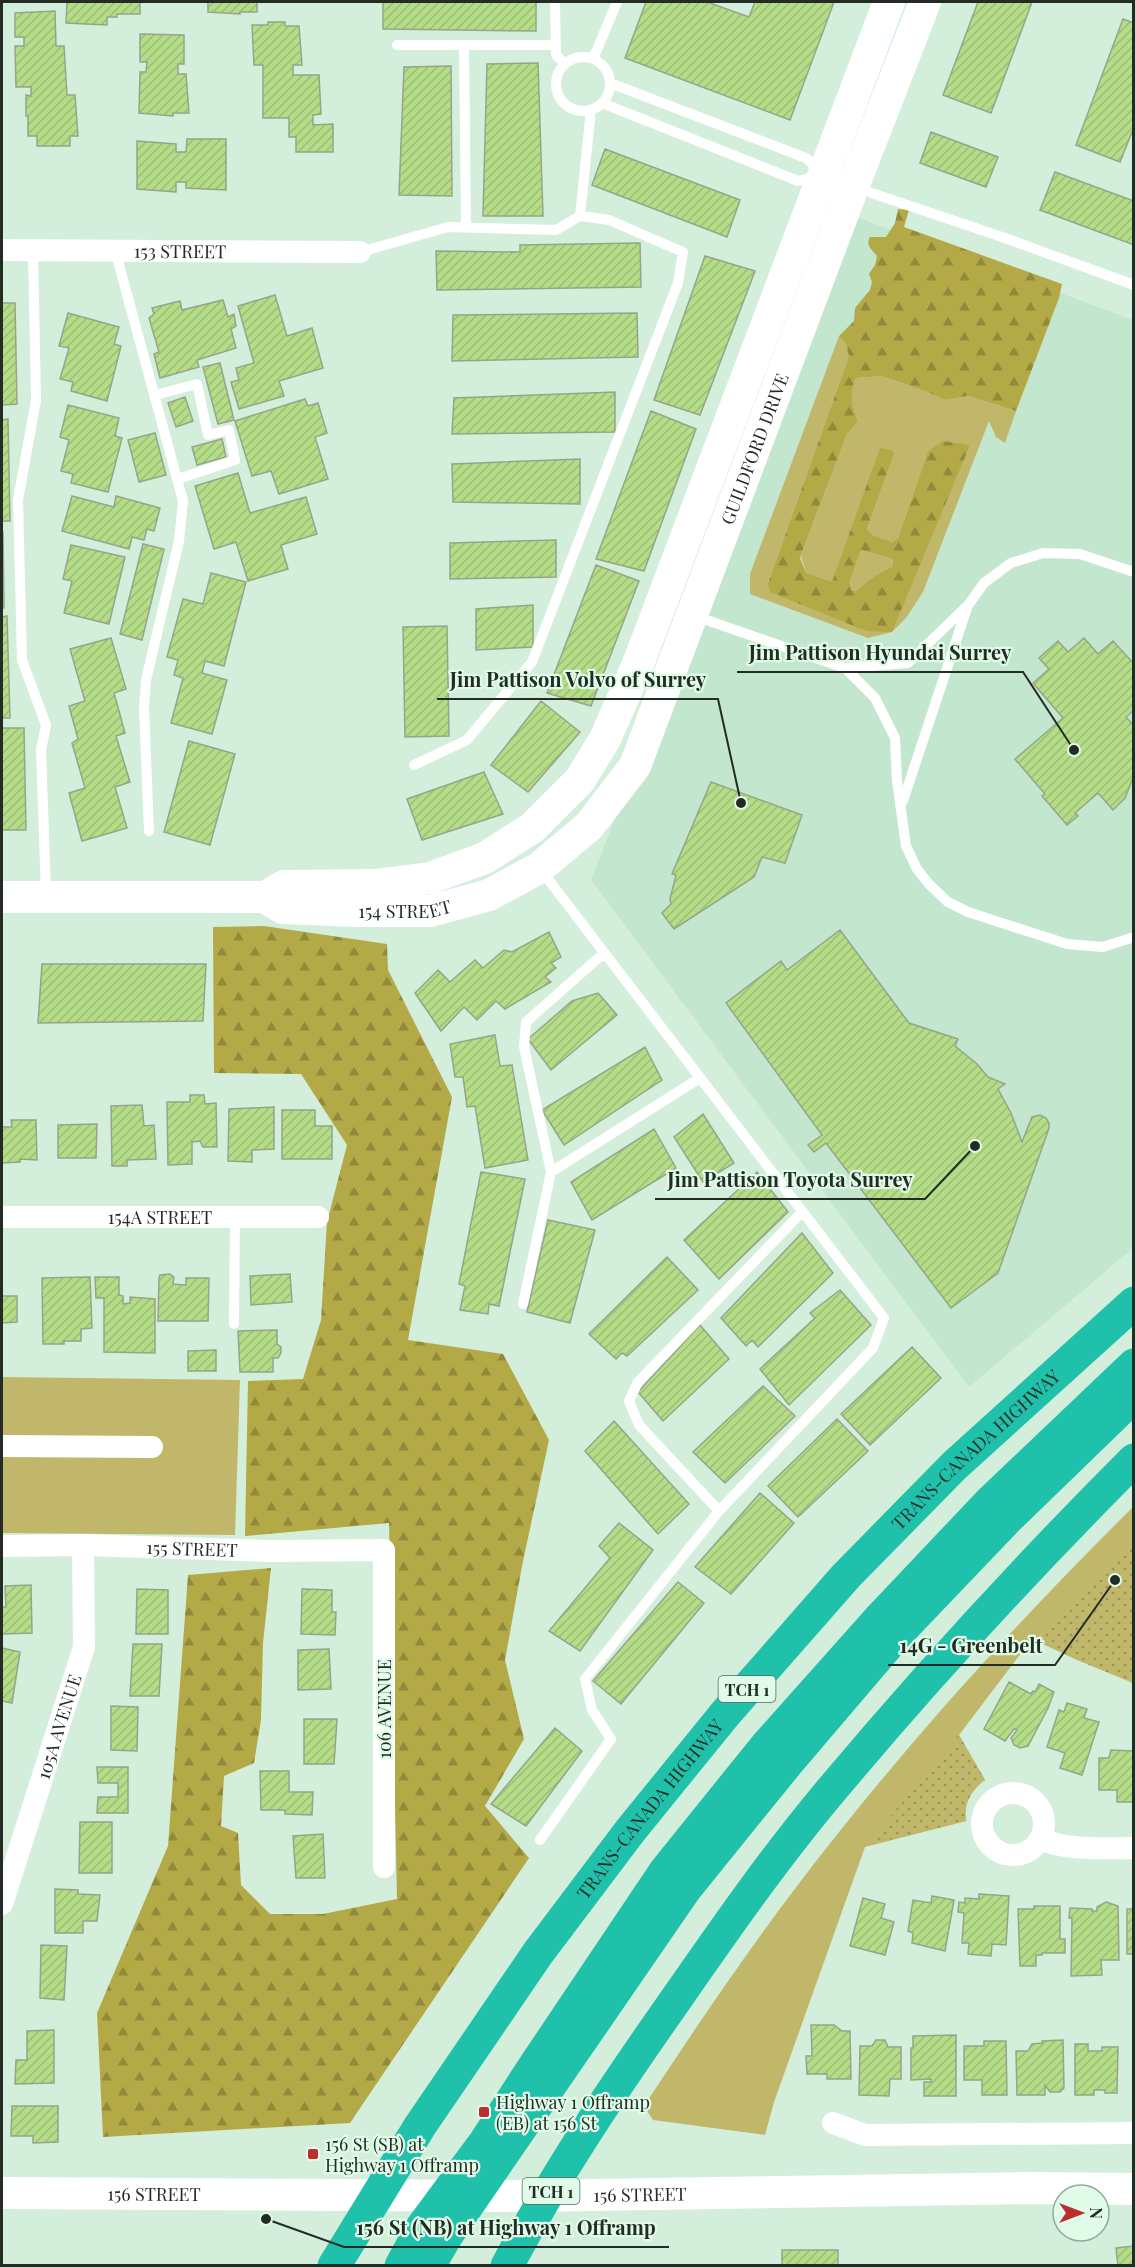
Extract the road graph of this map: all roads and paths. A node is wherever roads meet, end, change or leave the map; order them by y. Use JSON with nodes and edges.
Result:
{"nodes":[{"id":1,"x":555,"y":2,"type":"edge"},
{"id":2,"x":617,"y":2,"type":"edge"},
{"id":3,"x":889,"y":2,"type":"edge"},
{"id":4,"x":925,"y":2,"type":"edge"},
{"id":5,"x":397,"y":45,"type":"dead end"},
{"id":6,"x":464,"y":45,"type":"junction"},
{"id":7,"x":556,"y":45,"type":"junction"},
{"id":8,"x":593,"y":59,"type":"junction"},
{"id":9,"x":565,"y":64,"type":"junction"},
{"id":10,"x":610,"y":83,"type":"junction"},
{"id":11,"x":602,"y":103,"type":"junction"},
{"id":12,"x":591,"y":110,"type":"junction"},
{"id":13,"x":838,"y":181,"type":"junction"},
{"id":14,"x":580,"y":216,"type":"junction"},
{"id":15,"x":466,"y":227,"type":"junction"},
{"id":16,"x":2,"y":250,"type":"edge"},
{"id":17,"x":33,"y":250,"type":"junction"},
{"id":18,"x":115,"y":250,"type":"junction"},
{"id":19,"x":360,"y":252,"type":"joint"},
{"id":20,"x":1134,"y":285,"type":"edge"},
{"id":21,"x":155,"y":395,"type":"junction"},
{"id":22,"x":178,"y":479,"type":"junction"},
{"id":23,"x":1134,"y":572,"type":"edge"},
{"id":24,"x":969,"y":604,"type":"junction"},
{"id":25,"x":676,"y":609,"type":"junction"},
{"id":26,"x":845,"y":668,"type":"junction"},
{"id":27,"x":414,"y":765,"type":"dead end"},
{"id":28,"x":902,"y":804,"type":"junction"},
{"id":29,"x":532,"y":828,"type":"joint"},
{"id":30,"x":149,"y":831,"type":"dead end"},
{"id":31,"x":539,"y":868,"type":"junction"},
{"id":32,"x":2,"y":897,"type":"edge"},
{"id":33,"x":46,"y":897,"type":"junction"},
{"id":34,"x":265,"y":897,"type":"junction"},
{"id":35,"x":1134,"y":937,"type":"edge"},
{"id":36,"x":604,"y":954,"type":"junction"},
{"id":37,"x":700,"y":1078,"type":"junction"},
{"id":38,"x":551,"y":1172,"type":"junction"},
{"id":39,"x":802,"y":1212,"type":"junction"},
{"id":40,"x":2,"y":1217,"type":"edge"},
{"id":41,"x":235,"y":1217,"type":"junction"},
{"id":42,"x":318,"y":1217,"type":"dead end"},
{"id":43,"x":1134,"y":1303,"type":"edge"},
{"id":44,"x":523,"y":1304,"type":"dead end"},
{"id":45,"x":234,"y":1324,"type":"dead end"},
{"id":46,"x":1134,"y":1365,"type":"edge"},
{"id":47,"x":1134,"y":1396,"type":"edge"},
{"id":48,"x":2,"y":1446,"type":"edge"},
{"id":49,"x":152,"y":1447,"type":"dead end"},
{"id":50,"x":1134,"y":1460,"type":"edge"},
{"id":51,"x":719,"y":1511,"type":"junction"},
{"id":52,"x":83,"y":1545,"type":"junction"},
{"id":53,"x":2,"y":1546,"type":"edge"},
{"id":54,"x":384,"y":1550,"type":"joint"},
{"id":55,"x":1040,"y":1839,"type":"dead end"},
{"id":56,"x":540,"y":1840,"type":"dead end"},
{"id":57,"x":1134,"y":1848,"type":"edge"},
{"id":58,"x":384,"y":1867,"type":"dead end"},
{"id":59,"x":8,"y":1868,"type":"edge"},
{"id":60,"x":2,"y":1904,"type":"edge"},
{"id":61,"x":833,"y":2123,"type":"dead end"},
{"id":62,"x":1134,"y":2133,"type":"edge"},
{"id":63,"x":1134,"y":2188,"type":"edge"},
{"id":64,"x":2,"y":2193,"type":"edge"},
{"id":65,"x":459,"y":2195,"type":"junction"},
{"id":66,"x":509,"y":2263,"type":"edge"},
{"id":67,"x":335,"y":2264,"type":"edge"},
{"id":68,"x":401,"y":2265,"type":"edge"},
{"id":69,"x":429,"y":2265,"type":"edge"}],
"edges":[{"from":1,"to":7,"type":"lane"},
{"from":2,"to":8,"type":"lane"},
{"from":3,"to":13,"type":"main road","name":"GUILDFORD DRIVE"},
{"from":4,"to":13,"type":"main road","name":"GUILDFORD DRIVE"},
{"from":5,"to":6,"type":"lane"},
{"from":6,"to":7,"type":"lane"},
{"from":6,"to":15,"type":"lane"},
{"from":7,"to":9,"type":"lane"},
{"from":8,"to":9,"type":"lane"},
{"from":8,"to":10,"type":"lane"},
{"from":9,"to":12,"type":"lane"},
{"from":10,"to":11,"type":"lane"},
{"from":10,"to":13,"type":"lane"},
{"from":11,"to":12,"type":"lane"},
{"from":11,"to":13,"type":"lane"},
{"from":12,"to":14,"type":"lane"},
{"from":13,"to":20,"type":"lane"},
{"from":13,"to":25,"type":"main road","name":"GUILDFORD DRIVE"},
{"from":14,"to":15,"type":"lane"},
{"from":14,"to":27,"type":"lane"},
{"from":15,"to":19,"type":"lane"},
{"from":16,"to":17,"type":"street","name":"153 STREET"},
{"from":17,"to":18,"type":"street","name":"153 STREET"},
{"from":17,"to":33,"type":"lane"},
{"from":18,"to":19,"type":"street","name":"153 STREET"},
{"from":18,"to":21,"type":"lane"},
{"from":21,"to":22,"type":"lane"},
{"from":21,"to":22,"type":"lane"},
{"from":22,"to":30,"type":"lane"},
{"from":23,"to":24,"type":"lane"},
{"from":24,"to":26,"type":"lane"},
{"from":24,"to":28,"type":"lane"},
{"from":25,"to":26,"type":"lane"},
{"from":25,"to":29,"type":"main road","name":"GUILDFORD DRIVE"},
{"from":25,"to":31,"type":"main road","name":"GUILDFORD DRIVE"},
{"from":26,"to":28,"type":"lane"},
{"from":28,"to":35,"type":"lane"},
{"from":29,"to":34,"type":"main road","name":"154 STREET"},
{"from":31,"to":34,"type":"main road","name":"154 STREET"},
{"from":31,"to":36,"type":"lane"},
{"from":32,"to":33,"type":"main road","name":"154 STREET"},
{"from":33,"to":34,"type":"main road","name":"154 STREET"},
{"from":36,"to":37,"type":"lane"},
{"from":36,"to":38,"type":"lane"},
{"from":37,"to":38,"type":"lane"},
{"from":37,"to":39,"type":"lane"},
{"from":38,"to":44,"type":"lane"},
{"from":39,"to":51,"type":"lane"},
{"from":39,"to":51,"type":"lane"},
{"from":40,"to":41,"type":"street","name":"154A STREET"},
{"from":41,"to":42,"type":"street","name":"154A STREET"},
{"from":41,"to":45,"type":"lane"},
{"from":43,"to":67,"type":"highway","name":"TRANS-CANADA HIGHWAY","number":"TCH 1"},
{"from":46,"to":65,"type":"highway"},
{"from":47,"to":65,"type":"highway"},
{"from":48,"to":49,"type":"street"},
{"from":50,"to":66,"type":"highway","number":"TCH 1"},
{"from":51,"to":56,"type":"lane"},
{"from":52,"to":53,"type":"street","name":"155 STREET"},
{"from":52,"to":54,"type":"street","name":"155 STREET"},
{"from":52,"to":59,"type":"street","name":"105A AVENUE"},
{"from":54,"to":58,"type":"street","name":"106 AVENUE"},
{"from":55,"to":57,"type":"street"},
{"from":59,"to":60,"type":"street","name":"105A AVENUE"},
{"from":61,"to":62,"type":"street"},
{"from":63,"to":65,"type":"main road","name":"156 STREET"},
{"from":64,"to":65,"type":"main road","name":"156 STREET"},
{"from":65,"to":68,"type":"highway"},
{"from":65,"to":69,"type":"highway"}]}
